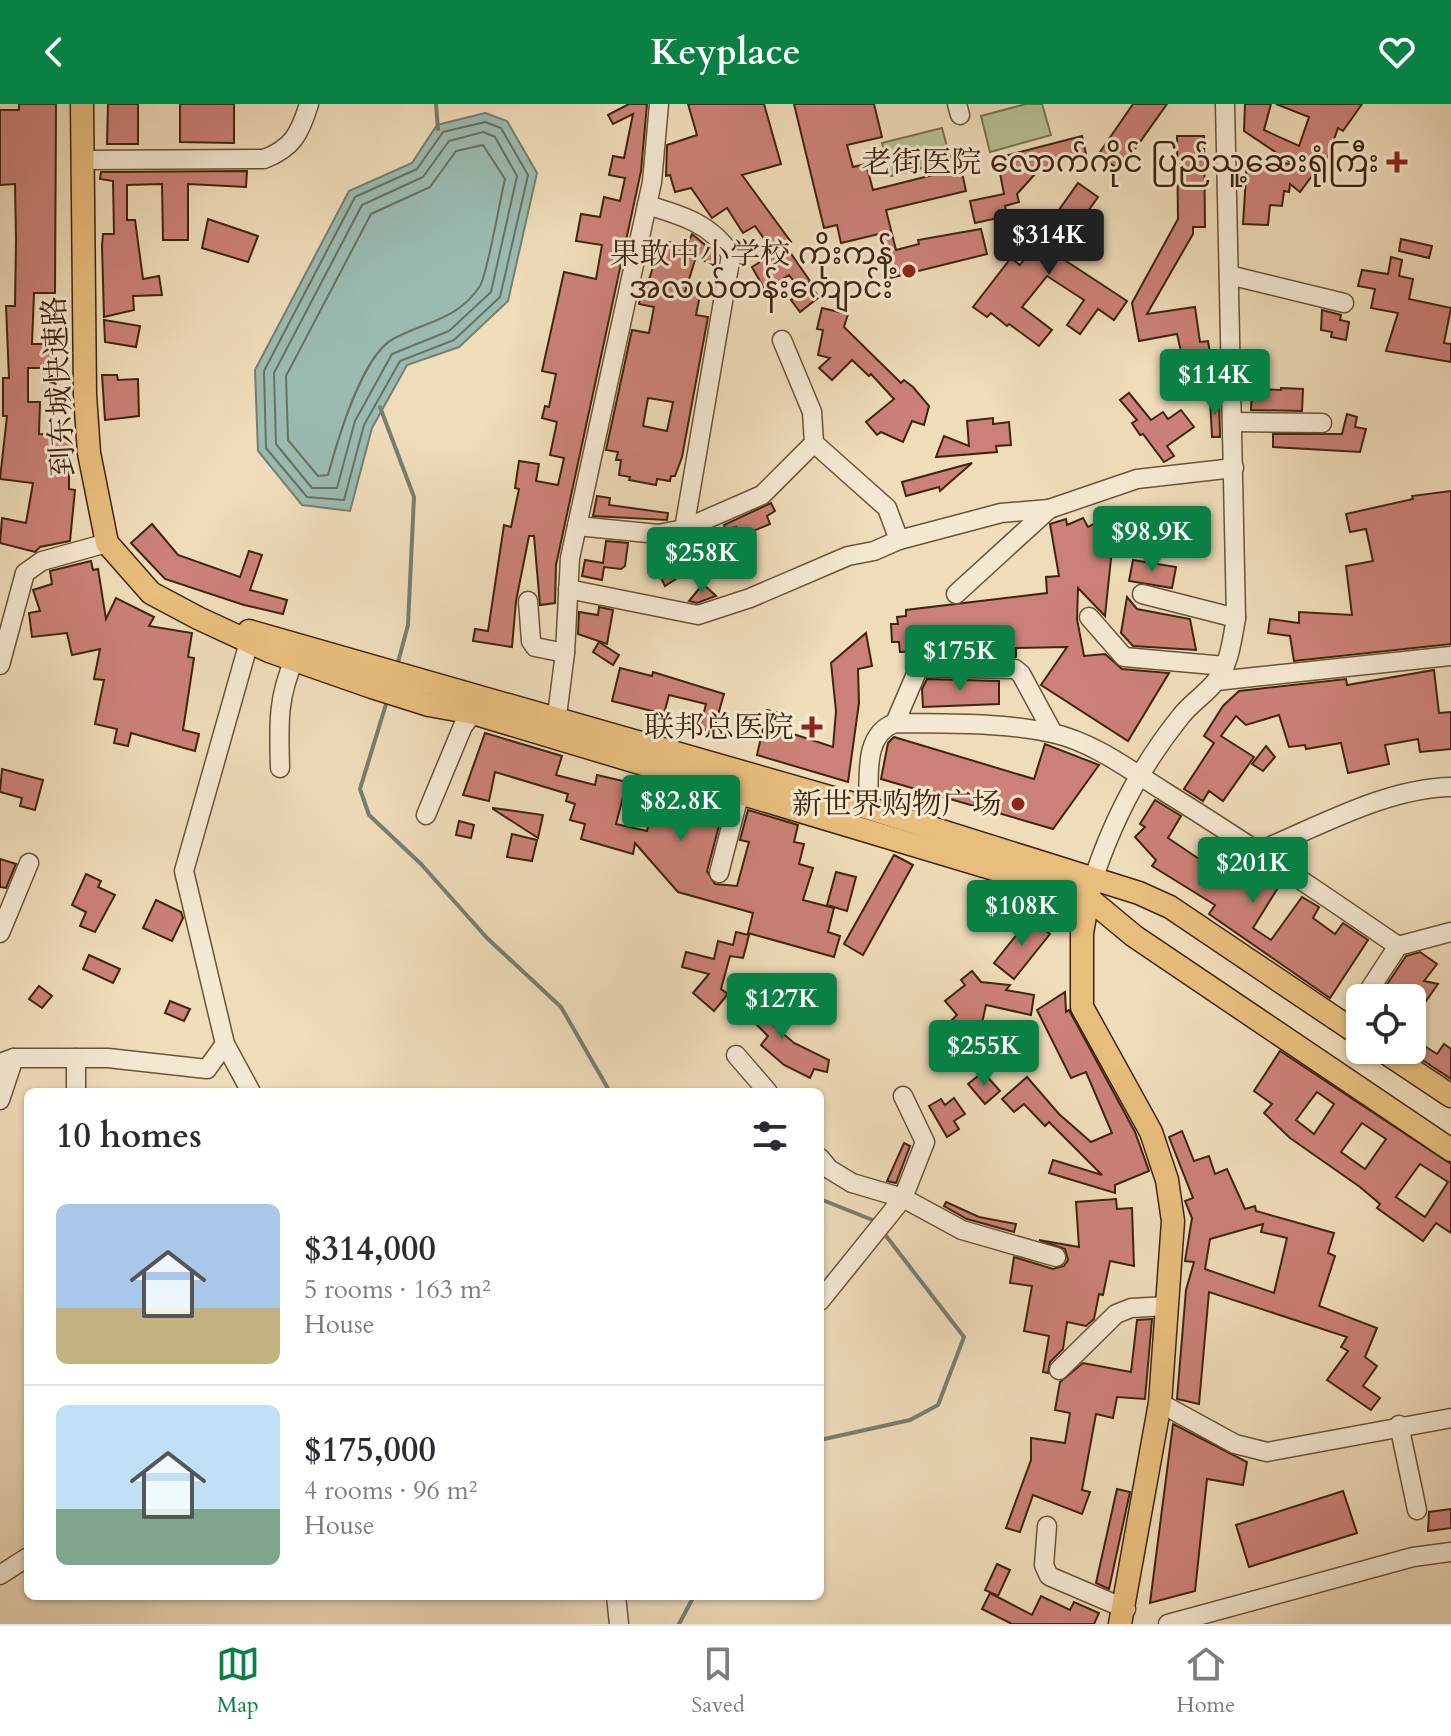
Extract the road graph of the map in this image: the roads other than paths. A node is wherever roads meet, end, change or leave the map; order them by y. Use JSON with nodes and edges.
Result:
{"nodes":[{"id":1,"x":82,"y":104,"type":"edge"},
{"id":2,"x":309,"y":104,"type":"edge"},
{"id":3,"x":659,"y":104,"type":"edge"},
{"id":4,"x":1225,"y":104,"type":"edge"},
{"id":5,"x":83,"y":160,"type":"junction"},
{"id":6,"x":647,"y":205,"type":"junction"},
{"id":7,"x":1229,"y":275,"type":"junction"},
{"id":8,"x":1344,"y":303,"type":"dead end"},
{"id":9,"x":782,"y":340,"type":"dead end"},
{"id":10,"x":1233,"y":422,"type":"junction"},
{"id":11,"x":1322,"y":423,"type":"dead end"},
{"id":12,"x":814,"y":443,"type":"junction"},
{"id":13,"x":1234,"y":468,"type":"junction"},
{"id":14,"x":1049,"y":509,"type":"junction"},
{"id":15,"x":577,"y":526,"type":"junction"},
{"id":16,"x":684,"y":529,"type":"junction"},
{"id":17,"x":899,"y":540,"type":"junction"},
{"id":18,"x":107,"y":543,"type":"junction"},
{"id":19,"x":568,"y":589,"type":"junction"},
{"id":20,"x":956,"y":594,"type":"dead end"},
{"id":21,"x":1142,"y":594,"type":"dead end"},
{"id":22,"x":528,"y":601,"type":"dead end"},
{"id":23,"x":1089,"y":617,"type":"dead end"},
{"id":24,"x":198,"y":618,"type":"junction"},
{"id":25,"x":1236,"y":618,"type":"junction"},
{"id":26,"x":249,"y":642,"type":"junction"},
{"id":27,"x":565,"y":653,"type":"junction"},
{"id":28,"x":1451,"y":656,"type":"edge"},
{"id":29,"x":294,"y":660,"type":"junction"},
{"id":30,"x":0,"y":665,"type":"edge"},
{"id":31,"x":1221,"y":673,"type":"junction"},
{"id":32,"x":374,"y":677,"type":"junction"},
{"id":33,"x":433,"y":694,"type":"junction"},
{"id":34,"x":473,"y":713,"type":"junction"},
{"id":35,"x":895,"y":723,"type":"junction"},
{"id":36,"x":556,"y":727,"type":"junction"},
{"id":37,"x":1053,"y":733,"type":"junction"},
{"id":38,"x":280,"y":768,"type":"dead end"},
{"id":39,"x":1140,"y":777,"type":"junction"},
{"id":40,"x":1451,"y":787,"type":"edge"},
{"id":41,"x":740,"y":792,"type":"junction"},
{"id":42,"x":868,"y":808,"type":"junction"},
{"id":43,"x":426,"y":815,"type":"dead end"},
{"id":44,"x":1259,"y":851,"type":"junction"},
{"id":45,"x":29,"y":863,"type":"dead end"},
{"id":46,"x":719,"y":873,"type":"dead end"},
{"id":47,"x":1090,"y":887,"type":"junction"},
{"id":48,"x":1451,"y":932,"type":"edge"},
{"id":49,"x":0,"y":933,"type":"edge"},
{"id":50,"x":1398,"y":946,"type":"junction"},
{"id":51,"x":1373,"y":984,"type":"edge"},
{"id":52,"x":1346,"y":1025,"type":"edge"},
{"id":53,"x":225,"y":1044,"type":"junction"},
{"id":54,"x":736,"y":1055,"type":"dead end"},
{"id":55,"x":76,"y":1058,"type":"junction"},
{"id":56,"x":7,"y":1061,"type":"edge"},
{"id":57,"x":1403,"y":1064,"type":"edge"},
{"id":58,"x":76,"y":1088,"type":"edge"},
{"id":59,"x":249,"y":1088,"type":"edge"},
{"id":60,"x":765,"y":1088,"type":"edge"},
{"id":61,"x":903,"y":1096,"type":"dead end"},
{"id":62,"x":1451,"y":1096,"type":"edge"},
{"id":63,"x":0,"y":1100,"type":"edge"},
{"id":64,"x":1451,"y":1150,"type":"edge"},
{"id":65,"x":824,"y":1163,"type":"edge"},
{"id":66,"x":903,"y":1198,"type":"junction"},
{"id":67,"x":1056,"y":1257,"type":"dead end"},
{"id":68,"x":824,"y":1296,"type":"edge"},
{"id":69,"x":1168,"y":1306,"type":"junction"},
{"id":70,"x":1059,"y":1370,"type":"dead end"},
{"id":71,"x":1160,"y":1403,"type":"junction"},
{"id":72,"x":1451,"y":1418,"type":"edge"},
{"id":73,"x":1399,"y":1425,"type":"junction"},
{"id":74,"x":1417,"y":1510,"type":"dead end"},
{"id":75,"x":1047,"y":1526,"type":"dead end"},
{"id":76,"x":1451,"y":1552,"type":"edge"},
{"id":77,"x":24,"y":1560,"type":"edge"},
{"id":78,"x":0,"y":1575,"type":"edge"},
{"id":79,"x":616,"y":1600,"type":"edge"},
{"id":80,"x":1123,"y":1616,"type":"edge"},
{"id":81,"x":619,"y":1624,"type":"edge"},
{"id":82,"x":1168,"y":1624,"type":"edge"}],
"edges":[{"from":1,"to":5,"type":"main road","name":"到东城快速路"},
{"from":2,"to":5,"type":"street"},
{"from":3,"to":6,"type":"street"},
{"from":4,"to":7,"type":"street"},
{"from":5,"to":18,"type":"main road","name":"到东城快速路"},
{"from":6,"to":15,"type":"street"},
{"from":6,"to":16,"type":"street"},
{"from":7,"to":8,"type":"street"},
{"from":7,"to":10,"type":"street"},
{"from":9,"to":12,"type":"street"},
{"from":10,"to":11,"type":"street"},
{"from":10,"to":13,"type":"street"},
{"from":12,"to":16,"type":"street"},
{"from":12,"to":17,"type":"street"},
{"from":13,"to":14,"type":"street"},
{"from":13,"to":25,"type":"street"},
{"from":14,"to":17,"type":"street"},
{"from":14,"to":20,"type":"street"},
{"from":15,"to":16,"type":"street"},
{"from":15,"to":19,"type":"street"},
{"from":17,"to":19,"type":"street"},
{"from":18,"to":24,"type":"main road"},
{"from":18,"to":30,"type":"street"},
{"from":19,"to":27,"type":"street"},
{"from":21,"to":25,"type":"street"},
{"from":22,"to":27,"type":"street"},
{"from":23,"to":31,"type":"street"},
{"from":24,"to":26,"type":"main road"},
{"from":24,"to":32,"type":"main road"},
{"from":25,"to":31,"type":"street"},
{"from":26,"to":29,"type":"main road"},
{"from":26,"to":53,"type":"street"},
{"from":27,"to":36,"type":"street"},
{"from":28,"to":31,"type":"street"},
{"from":29,"to":32,"type":"main road"},
{"from":29,"to":38,"type":"street"},
{"from":31,"to":39,"type":"street"},
{"from":32,"to":33,"type":"main road"},
{"from":33,"to":34,"type":"main road"},
{"from":33,"to":36,"type":"main road"},
{"from":34,"to":36,"type":"main road"},
{"from":34,"to":43,"type":"street"},
{"from":35,"to":37,"type":"street"},
{"from":35,"to":37,"type":"street"},
{"from":35,"to":42,"type":"street"},
{"from":36,"to":41,"type":"main road"},
{"from":36,"to":42,"type":"main road"},
{"from":37,"to":39,"type":"street"},
{"from":39,"to":44,"type":"street"},
{"from":39,"to":47,"type":"street"},
{"from":40,"to":44,"type":"street"},
{"from":41,"to":46,"type":"street"},
{"from":41,"to":47,"type":"main road"},
{"from":42,"to":47,"type":"main road"},
{"from":44,"to":50,"type":"street"},
{"from":45,"to":49,"type":"street"},
{"from":47,"to":52,"type":"main road"},
{"from":47,"to":64,"type":"main road"},
{"from":47,"to":69,"type":"main road"},
{"from":48,"to":50,"type":"street"},
{"from":50,"to":51,"type":"street"},
{"from":53,"to":55,"type":"street"},
{"from":53,"to":59,"type":"street"},
{"from":54,"to":60,"type":"street"},
{"from":55,"to":56,"type":"street"},
{"from":55,"to":58,"type":"street"},
{"from":56,"to":63,"type":"street"},
{"from":57,"to":62,"type":"main road"},
{"from":61,"to":66,"type":"street"},
{"from":65,"to":66,"type":"street"},
{"from":66,"to":67,"type":"street"},
{"from":66,"to":68,"type":"street"},
{"from":69,"to":70,"type":"street"},
{"from":69,"to":71,"type":"main road"},
{"from":71,"to":73,"type":"street"},
{"from":71,"to":80,"type":"main road"},
{"from":72,"to":73,"type":"street"},
{"from":73,"to":74,"type":"street"},
{"from":75,"to":80,"type":"street"},
{"from":76,"to":82,"type":"street"},
{"from":77,"to":78,"type":"street"},
{"from":79,"to":81,"type":"street"}]}
